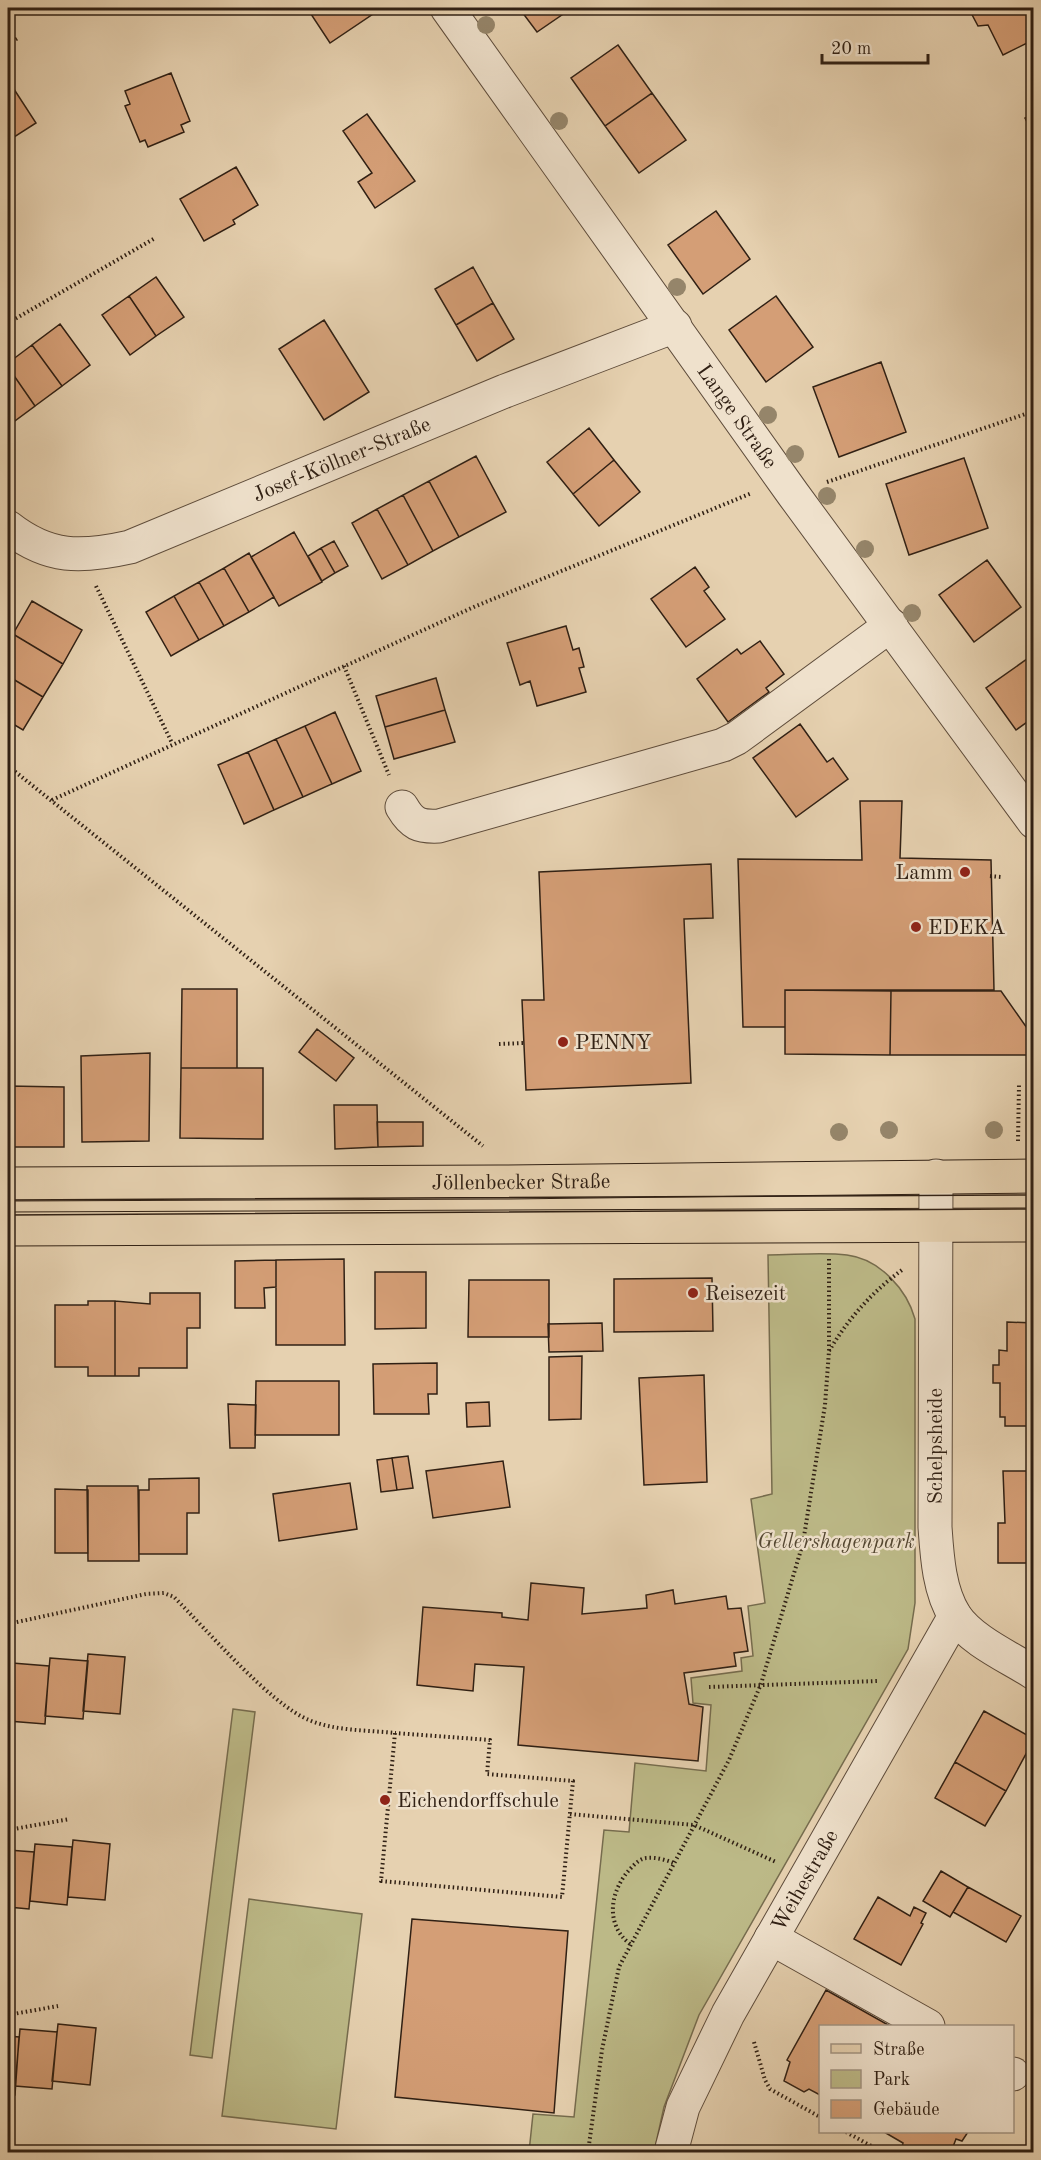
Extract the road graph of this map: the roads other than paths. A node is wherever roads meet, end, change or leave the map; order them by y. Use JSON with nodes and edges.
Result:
{"nodes":[{"id":1,"x":447,"y":8,"type":"edge"},
{"id":2,"x":675,"y":326,"type":"junction"},
{"id":3,"x":8,"y":527,"type":"edge"},
{"id":4,"x":891,"y":625,"type":"junction"},
{"id":5,"x":402,"y":807,"type":"road end"},
{"id":6,"x":1034,"y":822,"type":"edge"},
{"id":7,"x":936,"y":1176,"type":"junction"},
{"id":8,"x":1026,"y":1176,"type":"edge"},
{"id":9,"x":8,"y":1184,"type":"edge"},
{"id":10,"x":1034,"y":1226,"type":"edge"},
{"id":11,"x":8,"y":1229,"type":"edge"},
{"id":12,"x":936,"y":1235,"type":"junction"},
{"id":13,"x":955,"y":1616,"type":"junction"},
{"id":14,"x":1034,"y":1673,"type":"edge"},
{"id":15,"x":771,"y":1938,"type":"junction"},
{"id":16,"x":926,"y":2025,"type":"edge"},
{"id":17,"x":671,"y":2152,"type":"edge"}],
"edges":[{"from":1,"to":2,"type":"street","name":"Lange Straße"},
{"from":2,"to":3,"type":"street","name":"Josef-Köllner-Straße"},
{"from":2,"to":4,"type":"street","name":"Lange Straße"},
{"from":4,"to":5,"type":"street"},
{"from":4,"to":6,"type":"street","name":"Lange Straße"},
{"from":7,"to":8,"type":"main road","name":"Jöllenbecker Straße"},
{"from":7,"to":9,"type":"main road","name":"Jöllenbecker Straße"},
{"from":7,"to":12,"type":"street","name":"Schelpsheide"},
{"from":10,"to":12,"type":"main road","name":"Jöllenbecker Straße"},
{"from":11,"to":12,"type":"main road","name":"Jöllenbecker Straße"},
{"from":12,"to":13,"type":"street","name":"Schelpsheide"},
{"from":13,"to":14,"type":"street","name":"Schelpsheide"},
{"from":13,"to":15,"type":"street","name":"Weihestraße"},
{"from":15,"to":16,"type":"street"},
{"from":15,"to":17,"type":"street","name":"Weihestraße"}]}
